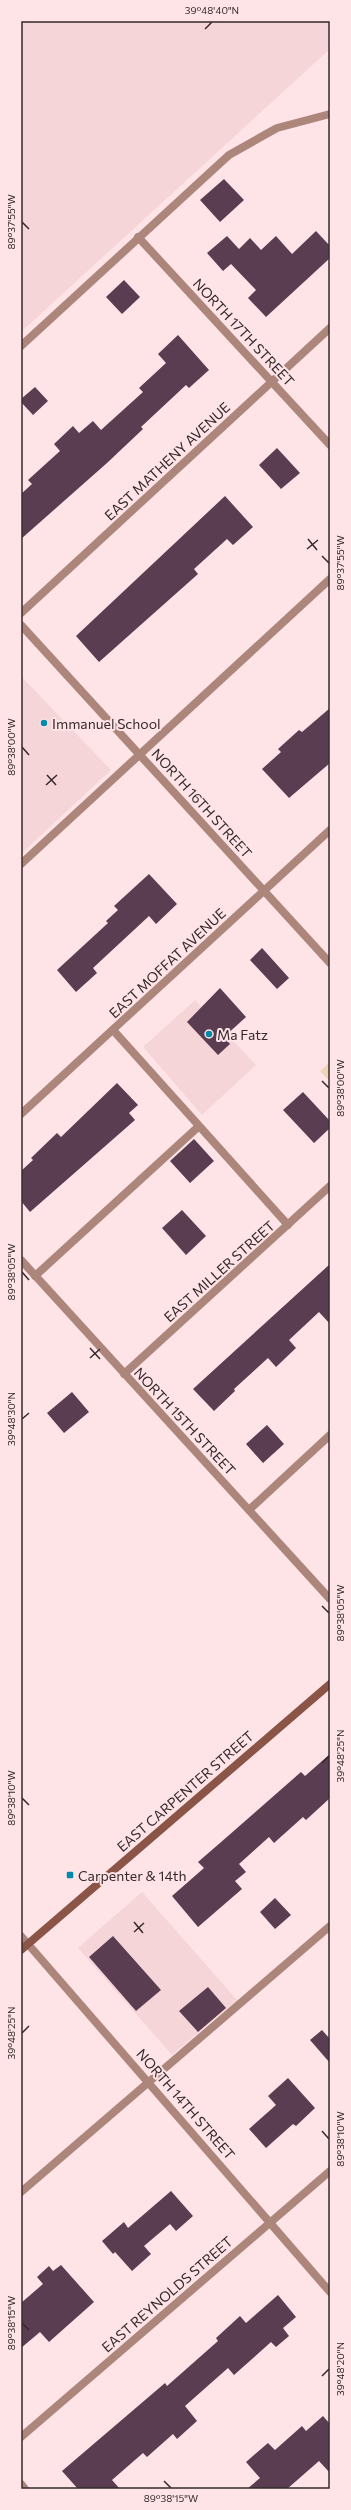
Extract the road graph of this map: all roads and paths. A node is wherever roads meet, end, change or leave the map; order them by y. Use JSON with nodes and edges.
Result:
{"nodes":[{"id":1,"x":330,"y":114,"type":"edge"},
{"id":2,"x":138,"y":237,"type":"junction"},
{"id":3,"x":330,"y":328,"type":"edge"},
{"id":4,"x":21,"y":346,"type":"edge"},
{"id":5,"x":272,"y":381,"type":"junction"},
{"id":6,"x":330,"y":445,"type":"edge"},
{"id":7,"x":330,"y":579,"type":"edge"},
{"id":8,"x":21,"y":613,"type":"edge"},
{"id":9,"x":21,"y":625,"type":"edge"},
{"id":10,"x":140,"y":754,"type":"junction"},
{"id":11,"x":330,"y":830,"type":"edge"},
{"id":12,"x":21,"y":864,"type":"edge"},
{"id":13,"x":264,"y":890,"type":"junction"},
{"id":14,"x":330,"y":963,"type":"edge"},
{"id":15,"x":113,"y":1030,"type":"junction"},
{"id":16,"x":21,"y":1114,"type":"edge"},
{"id":17,"x":198,"y":1127,"type":"junction"},
{"id":18,"x":330,"y":1186,"type":"edge"},
{"id":19,"x":288,"y":1225,"type":"junction"},
{"id":20,"x":21,"y":1260,"type":"edge"},
{"id":21,"x":35,"y":1276,"type":"junction"},
{"id":22,"x":124,"y":1374,"type":"junction"},
{"id":23,"x":330,"y":1435,"type":"edge"},
{"id":24,"x":249,"y":1510,"type":"junction"},
{"id":25,"x":330,"y":1599,"type":"edge"},
{"id":26,"x":330,"y":1684,"type":"edge"},
{"id":27,"x":330,"y":1926,"type":"edge"},
{"id":28,"x":21,"y":1936,"type":"edge"},
{"id":29,"x":28,"y":1944,"type":"junction"},
{"id":30,"x":21,"y":1950,"type":"edge"},
{"id":31,"x":150,"y":2083,"type":"junction"},
{"id":32,"x":330,"y":2171,"type":"edge"},
{"id":33,"x":21,"y":2192,"type":"edge"},
{"id":34,"x":270,"y":2222,"type":"junction"},
{"id":35,"x":330,"y":2292,"type":"edge"},
{"id":36,"x":21,"y":2437,"type":"edge"},
{"id":37,"x":21,"y":2484,"type":"edge"},
{"id":38,"x":25,"y":2489,"type":"edge"}],
"edges":[{"from":1,"to":2,"type":"street"},
{"from":2,"to":4,"type":"street"},
{"from":2,"to":5,"type":"street","name":"NORTH 17TH STREET"},
{"from":3,"to":5,"type":"street","name":"EAST MATHENY AVENUE"},
{"from":5,"to":6,"type":"street","name":"NORTH 17TH STREET"},
{"from":5,"to":8,"type":"street","name":"EAST MATHENY AVENUE"},
{"from":7,"to":10,"type":"street"},
{"from":9,"to":10,"type":"street","name":"NORTH 16TH STREET"},
{"from":10,"to":12,"type":"street"},
{"from":10,"to":13,"type":"street","name":"NORTH 16TH STREET"},
{"from":11,"to":13,"type":"street","name":"EAST MOFFAT AVENUE"},
{"from":13,"to":14,"type":"street","name":"NORTH 16TH STREET"},
{"from":13,"to":15,"type":"street","name":"EAST MOFFAT AVENUE"},
{"from":15,"to":16,"type":"street","name":"EAST MOFFAT AVENUE"},
{"from":15,"to":17,"type":"street"},
{"from":17,"to":19,"type":"street"},
{"from":17,"to":21,"type":"street"},
{"from":18,"to":19,"type":"street","name":"EAST MILLER STREET"},
{"from":19,"to":22,"type":"street","name":"EAST MILLER STREET"},
{"from":20,"to":21,"type":"street","name":"NORTH 15TH STREET"},
{"from":21,"to":22,"type":"street","name":"NORTH 15TH STREET"},
{"from":22,"to":24,"type":"street","name":"NORTH 15TH STREET"},
{"from":23,"to":24,"type":"street"},
{"from":24,"to":25,"type":"street","name":"NORTH 15TH STREET"},
{"from":26,"to":29,"type":"street","name":"EAST CARPENTER STREET"},
{"from":27,"to":31,"type":"street"},
{"from":28,"to":29,"type":"street","name":"NORTH 14TH STREET"},
{"from":29,"to":30,"type":"street","name":"EAST CARPENTER STREET"},
{"from":29,"to":31,"type":"street","name":"NORTH 14TH STREET"},
{"from":31,"to":33,"type":"street"},
{"from":31,"to":34,"type":"street","name":"NORTH 14TH STREET"},
{"from":32,"to":34,"type":"street","name":"EAST REYNOLDS STREET"},
{"from":34,"to":35,"type":"street","name":"NORTH 14TH STREET"},
{"from":34,"to":36,"type":"street","name":"EAST REYNOLDS STREET"},
{"from":37,"to":38,"type":"street"}]}
